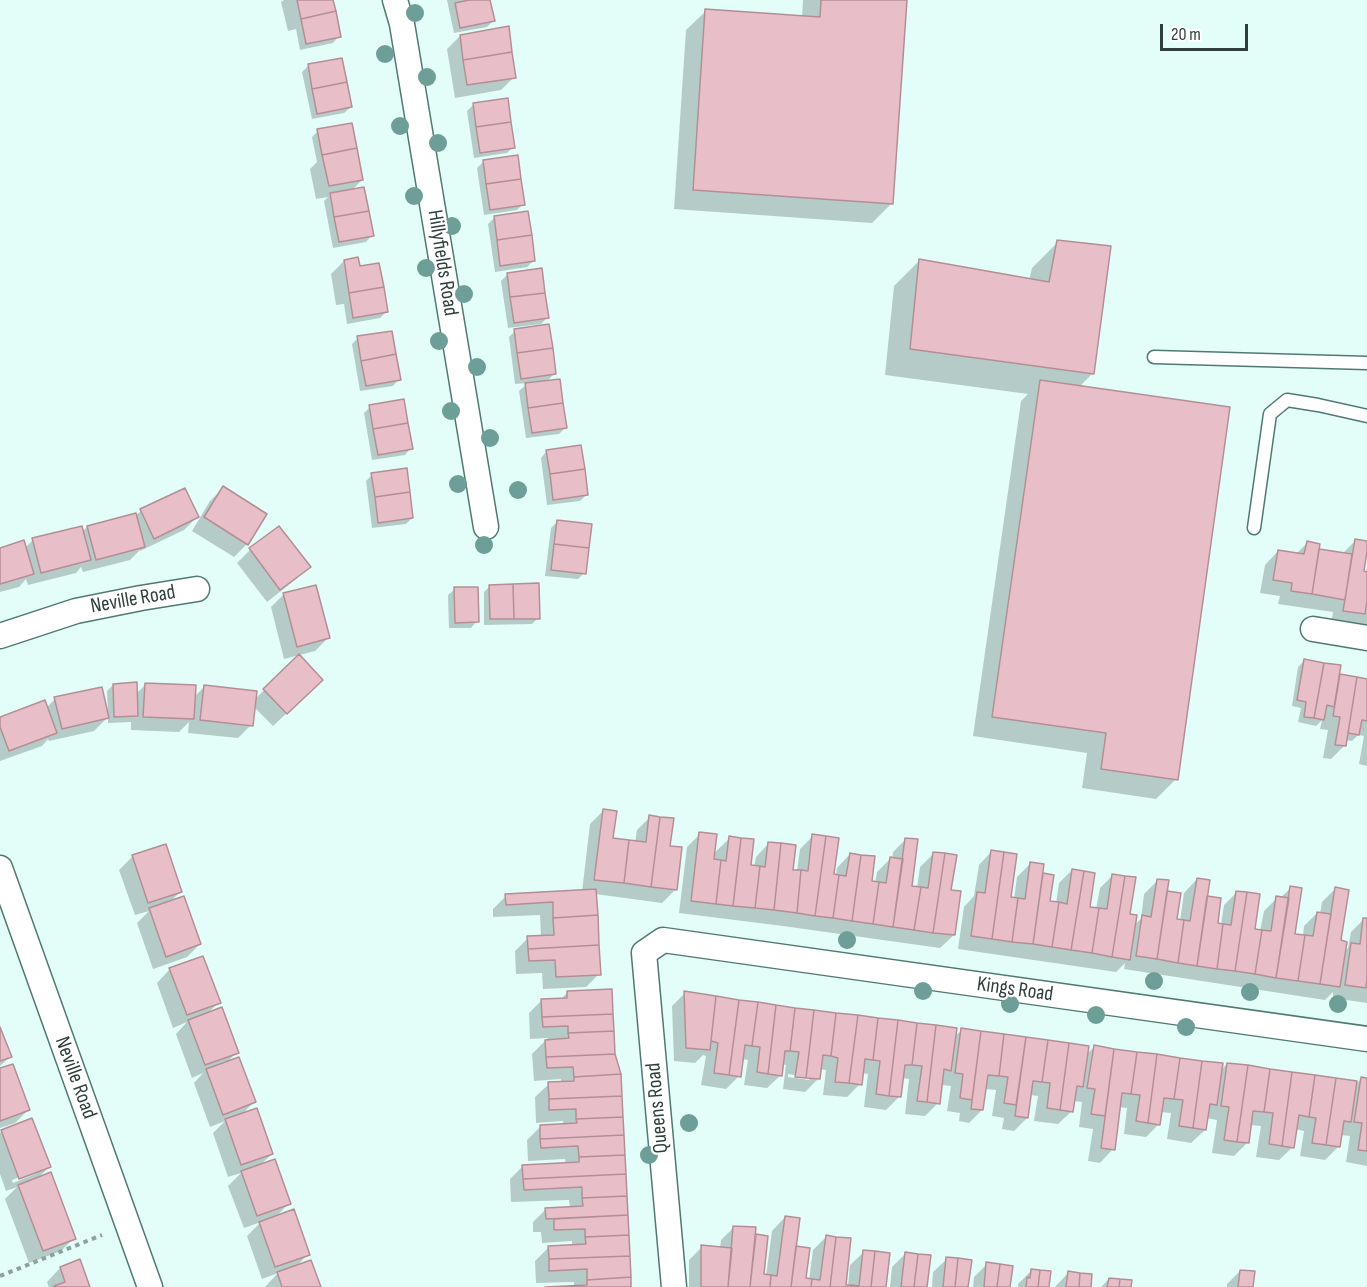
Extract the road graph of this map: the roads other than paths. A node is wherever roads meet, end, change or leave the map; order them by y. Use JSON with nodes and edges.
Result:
{"nodes":[{"id":1,"x":395,"y":0,"type":"edge"},
{"id":2,"x":1154,"y":357,"type":"dead end"},
{"id":3,"x":1367,"y":363,"type":"edge"},
{"id":4,"x":1367,"y":417,"type":"edge"},
{"id":5,"x":486,"y":527,"type":"dead end"},
{"id":6,"x":1254,"y":528,"type":"dead end"},
{"id":7,"x":197,"y":589,"type":"dead end"},
{"id":8,"x":1314,"y":629,"type":"dead end"},
{"id":9,"x":0,"y":636,"type":"edge"},
{"id":10,"x":1367,"y":638,"type":"edge"},
{"id":11,"x":0,"y":868,"type":"edge"},
{"id":12,"x":663,"y":940,"type":"joint"},
{"id":13,"x":1367,"y":1039,"type":"edge"},
{"id":14,"x":150,"y":1287,"type":"edge"},
{"id":15,"x":674,"y":1287,"type":"edge"}],
"edges":[{"from":1,"to":5,"type":"street","name":"Hillyfields Road"},
{"from":2,"to":3,"type":"lane"},
{"from":4,"to":6,"type":"lane"},
{"from":7,"to":9,"type":"street","name":"Neville Road"},
{"from":8,"to":10,"type":"street"},
{"from":11,"to":14,"type":"street","name":"Neville Road"},
{"from":12,"to":13,"type":"street","name":"Kings Road"},
{"from":12,"to":15,"type":"street","name":"Queens Road"}]}
